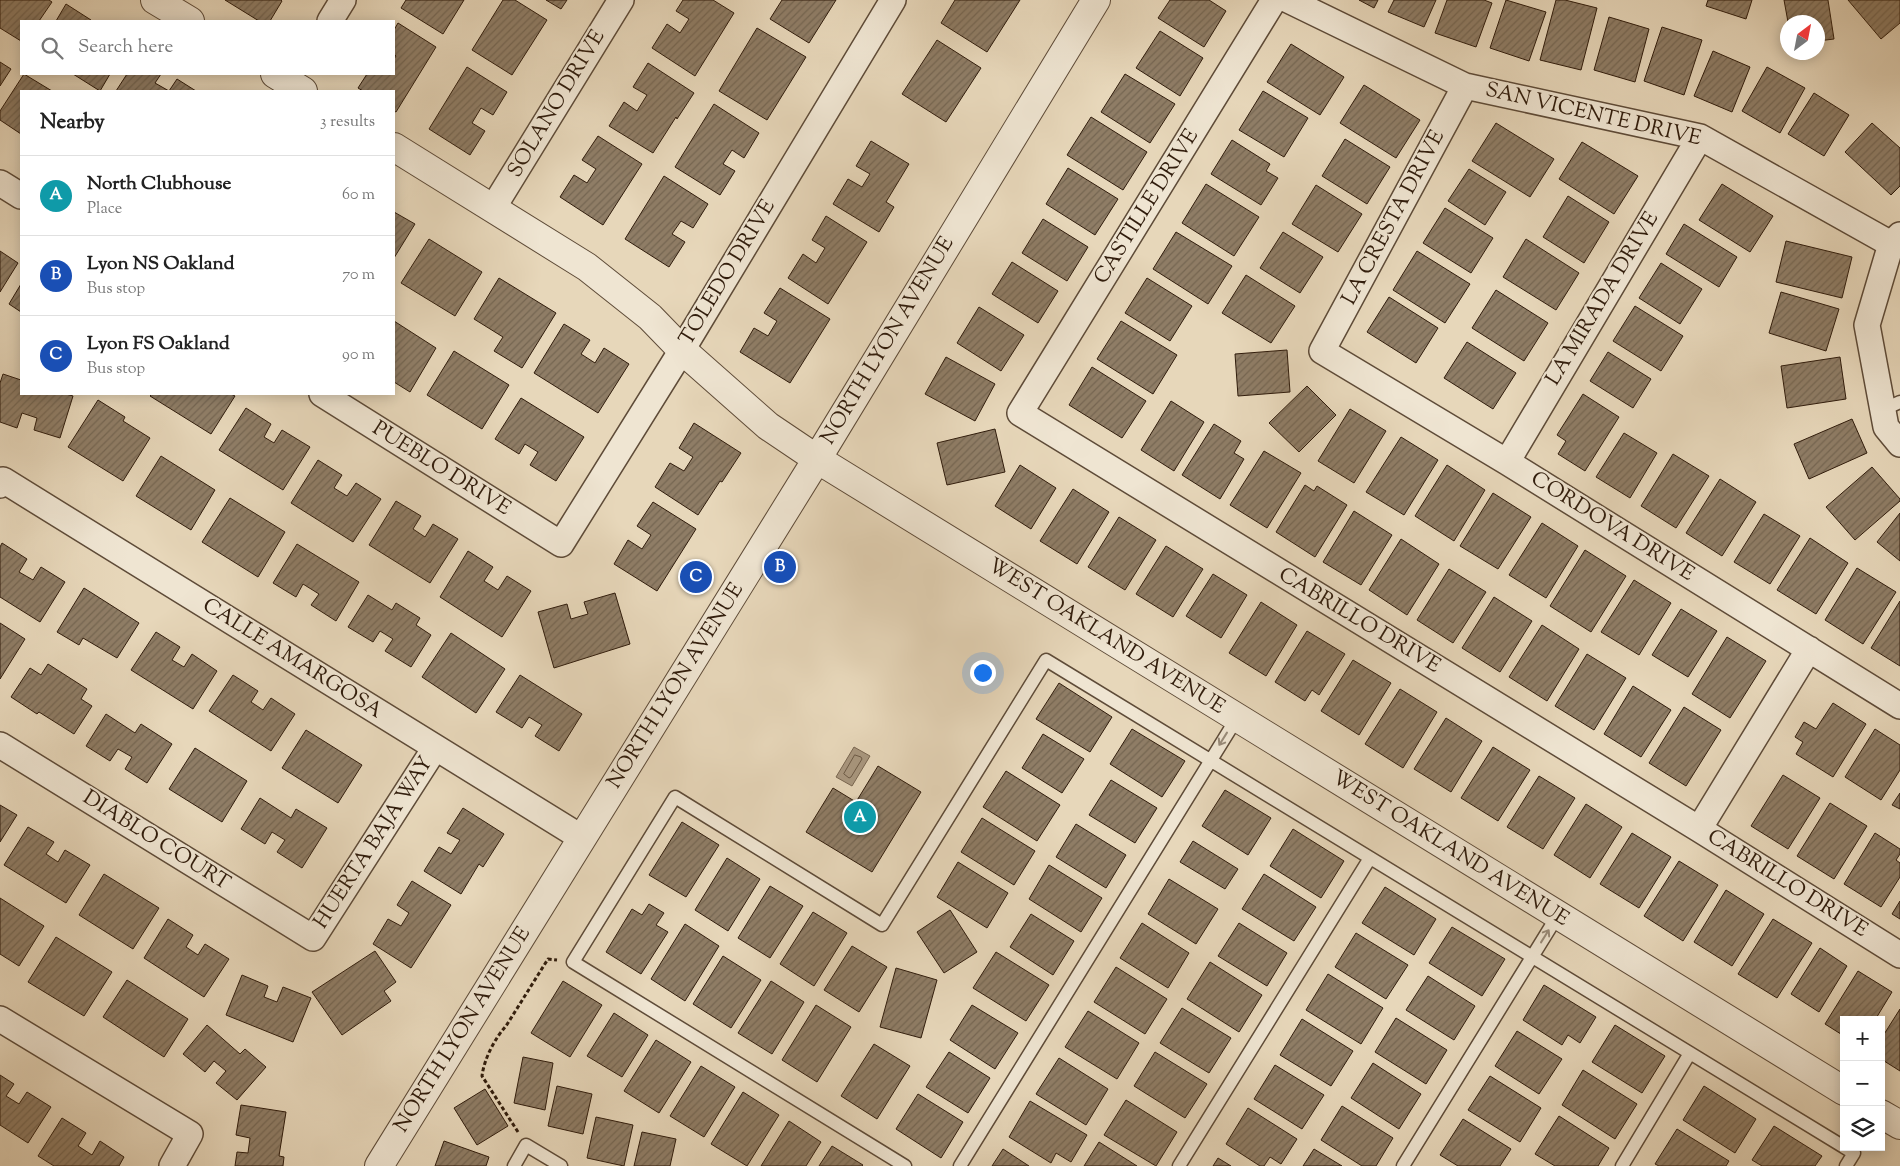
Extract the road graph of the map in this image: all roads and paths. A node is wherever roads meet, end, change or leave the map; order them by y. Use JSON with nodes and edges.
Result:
{"nodes":[{"id":1,"x":155,"y":0,"type":"edge"},
{"id":2,"x":343,"y":0,"type":"edge"},
{"id":3,"x":621,"y":0,"type":"edge"},
{"id":4,"x":893,"y":0,"type":"edge"},
{"id":5,"x":1096,"y":0,"type":"edge"},
{"id":6,"x":1274,"y":0,"type":"edge"},
{"id":7,"x":1288,"y":0,"type":"edge"},
{"id":8,"x":188,"y":20,"type":"edge"},
{"id":9,"x":331,"y":20,"type":"edge"},
{"id":10,"x":1465,"y":86,"type":"junction"},
{"id":11,"x":1700,"y":137,"type":"junction"},
{"id":12,"x":395,"y":148,"type":"edge"},
{"id":13,"x":0,"y":183,"type":"edge"},
{"id":14,"x":20,"y":195,"type":"edge"},
{"id":15,"x":493,"y":208,"type":"junction"},
{"id":16,"x":1896,"y":239,"type":"edge"},
{"id":17,"x":682,"y":350,"type":"junction"},
{"id":18,"x":1322,"y":351,"type":"joint"},
{"id":19,"x":324,"y":395,"type":"edge"},
{"id":20,"x":1891,"y":406,"type":"edge"},
{"id":21,"x":1020,"y":413,"type":"joint"},
{"id":22,"x":1900,"y":444,"type":"edge"},
{"id":23,"x":817,"y":459,"type":"junction"},
{"id":24,"x":1507,"y":462,"type":"junction"},
{"id":25,"x":1,"y":483,"type":"edge"},
{"id":26,"x":561,"y":544,"type":"joint"},
{"id":27,"x":1809,"y":649,"type":"junction"},
{"id":28,"x":1900,"y":706,"type":"edge"},
{"id":29,"x":1237,"y":718,"type":"junction"},
{"id":30,"x":0,"y":745,"type":"edge"},
{"id":31,"x":435,"y":748,"type":"junction"},
{"id":32,"x":1210,"y":760,"type":"junction"},
{"id":33,"x":1698,"y":829,"type":"junction"},
{"id":34,"x":582,"y":838,"type":"junction"},
{"id":35,"x":1370,"y":858,"type":"junction"},
{"id":36,"x":1558,"y":915,"type":"junction"},
{"id":37,"x":313,"y":938,"type":"joint"},
{"id":38,"x":1900,"y":955,"type":"edge"},
{"id":39,"x":1532,"y":956,"type":"junction"},
{"id":40,"x":574,"y":962,"type":"junction"},
{"id":41,"x":0,"y":1019,"type":"edge"},
{"id":42,"x":1690,"y":1053,"type":"junction"},
{"id":43,"x":1840,"y":1089,"type":"edge"},
{"id":44,"x":1885,"y":1117,"type":"edge"},
{"id":45,"x":1900,"y":1126,"type":"edge"},
{"id":46,"x":526,"y":1145,"type":"junction"},
{"id":47,"x":1840,"y":1145,"type":"edge"},
{"id":48,"x":1851,"y":1151,"type":"edge"},
{"id":49,"x":172,"y":1166,"type":"edge"},
{"id":50,"x":379,"y":1166,"type":"edge"},
{"id":51,"x":514,"y":1166,"type":"edge"},
{"id":52,"x":561,"y":1166,"type":"edge"},
{"id":53,"x":905,"y":1166,"type":"edge"},
{"id":54,"x":960,"y":1166,"type":"edge"},
{"id":55,"x":1179,"y":1166,"type":"edge"},
{"id":56,"x":1403,"y":1166,"type":"edge"},
{"id":57,"x":1622,"y":1166,"type":"edge"},
{"id":58,"x":1846,"y":1166,"type":"edge"}],
"edges":[{"from":1,"to":8,"type":"street"},
{"from":2,"to":9,"type":"street"},
{"from":3,"to":15,"type":"street","name":"SOLANO DRIVE"},
{"from":4,"to":17,"type":"street","name":"TOLEDO DRIVE"},
{"from":5,"to":23,"type":"street","name":"NORTH LYON AVENUE"},
{"from":6,"to":21,"type":"street","name":"CASTILLE DRIVE"},
{"from":7,"to":10,"type":"street","name":"SAN VICENTE DRIVE"},
{"from":10,"to":11,"type":"street","name":"SAN VICENTE DRIVE"},
{"from":10,"to":18,"type":"street","name":"LA CRESTA DRIVE"},
{"from":11,"to":16,"type":"street","name":"SAN VICENTE DRIVE"},
{"from":11,"to":24,"type":"street","name":"LA MIRADA DRIVE"},
{"from":12,"to":15,"type":"street","name":"WEST OAKLAND AVENUE"},
{"from":13,"to":14,"type":"street"},
{"from":15,"to":17,"type":"street","name":"WEST OAKLAND AVENUE"},
{"from":16,"to":20,"type":"street"},
{"from":17,"to":23,"type":"street","name":"WEST OAKLAND AVENUE"},
{"from":17,"to":26,"type":"street","name":"TOLEDO DRIVE"},
{"from":18,"to":24,"type":"street","name":"CORDOVA DRIVE"},
{"from":19,"to":26,"type":"street","name":"PUEBLO DRIVE"},
{"from":20,"to":22,"type":"street"},
{"from":21,"to":33,"type":"street","name":"CABRILLO DRIVE"},
{"from":23,"to":29,"type":"street","name":"WEST OAKLAND AVENUE"},
{"from":23,"to":34,"type":"street","name":"NORTH LYON AVENUE"},
{"from":24,"to":27,"type":"street","name":"CORDOVA DRIVE"},
{"from":25,"to":31,"type":"street","name":"CALLE AMARGOSA"},
{"from":27,"to":28,"type":"street","name":"CORDOVA DRIVE"},
{"from":27,"to":33,"type":"street","name":"CABRILLO DRIVE"},
{"from":29,"to":32,"type":"lane","one_way":true},
{"from":29,"to":36,"type":"street","name":"WEST OAKLAND AVENUE"},
{"from":30,"to":37,"type":"street","name":"DIABLO COURT"},
{"from":31,"to":34,"type":"street","name":"CALLE AMARGOSA"},
{"from":31,"to":37,"type":"street","name":"HUERTA BAJA WAY"},
{"from":32,"to":35,"type":"lane"},
{"from":32,"to":40,"type":"lane"},
{"from":32,"to":54,"type":"lane"},
{"from":33,"to":38,"type":"street","name":"CABRILLO DRIVE"},
{"from":34,"to":50,"type":"street","name":"NORTH LYON AVENUE"},
{"from":35,"to":39,"type":"lane"},
{"from":35,"to":55,"type":"lane"},
{"from":39,"to":36,"type":"lane","one_way":true},
{"from":36,"to":43,"type":"street","name":"WEST OAKLAND AVENUE"},
{"from":39,"to":42,"type":"lane"},
{"from":39,"to":56,"type":"lane"},
{"from":40,"to":46,"type":"path"},
{"from":40,"to":53,"type":"lane"},
{"from":41,"to":49,"type":"street"},
{"from":42,"to":47,"type":"lane"},
{"from":42,"to":57,"type":"lane"},
{"from":44,"to":45,"type":"street"},
{"from":46,"to":51,"type":"lane"},
{"from":46,"to":52,"type":"lane"},
{"from":48,"to":58,"type":"lane"}]}
